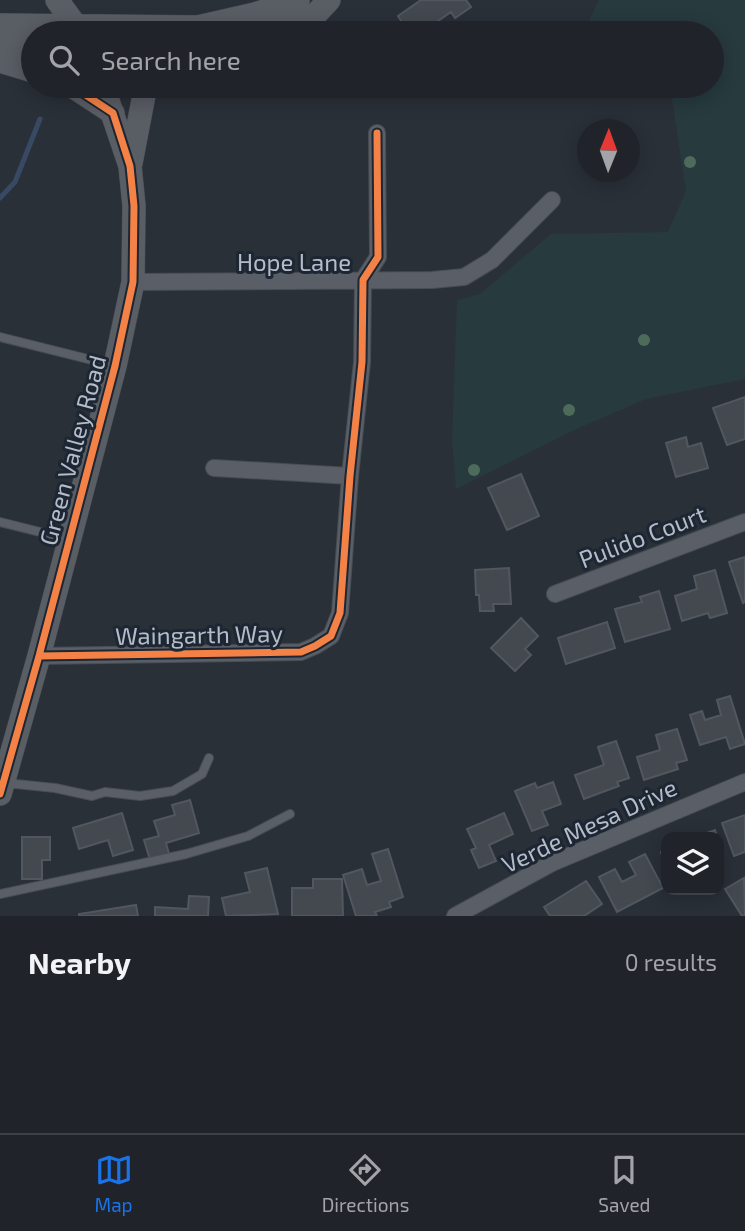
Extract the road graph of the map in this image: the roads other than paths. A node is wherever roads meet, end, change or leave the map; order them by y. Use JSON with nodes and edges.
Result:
{"nodes":[{"id":1,"x":57,"y":0,"type":"edge"},
{"id":2,"x":298,"y":0,"type":"edge"},
{"id":3,"x":329,"y":0,"type":"edge"},
{"id":4,"x":72,"y":21,"type":"edge"},
{"id":5,"x":224,"y":21,"type":"edge"},
{"id":6,"x":298,"y":21,"type":"edge"},
{"id":7,"x":0,"y":25,"type":"edge"},
{"id":8,"x":21,"y":26,"type":"edge"},
{"id":9,"x":0,"y":46,"type":"edge"},
{"id":10,"x":21,"y":47,"type":"edge"},
{"id":11,"x":0,"y":61,"type":"edge"},
{"id":12,"x":21,"y":67,"type":"edge"},
{"id":13,"x":90,"y":98,"type":"edge"},
{"id":14,"x":107,"y":98,"type":"edge"},
{"id":15,"x":144,"y":98,"type":"edge"},
{"id":16,"x":113,"y":113,"type":"junction"},
{"id":17,"x":377,"y":133,"type":"dead end"},
{"id":18,"x":130,"y":166,"type":"junction"},
{"id":19,"x":552,"y":200,"type":"dead end"},
{"id":20,"x":363,"y":280,"type":"junction"},
{"id":21,"x":133,"y":282,"type":"junction"},
{"id":22,"x":0,"y":337,"type":"edge"},
{"id":23,"x":115,"y":366,"type":"junction"},
{"id":24,"x":214,"y":468,"type":"dead end"},
{"id":25,"x":350,"y":476,"type":"junction"},
{"id":26,"x":0,"y":522,"type":"edge"},
{"id":27,"x":745,"y":522,"type":"edge"},
{"id":28,"x":68,"y":539,"type":"junction"},
{"id":29,"x":555,"y":594,"type":"dead end"},
{"id":30,"x":39,"y":656,"type":"junction"},
{"id":31,"x":5,"y":752,"type":"edge"},
{"id":32,"x":209,"y":758,"type":"dead end"},
{"id":33,"x":745,"y":782,"type":"edge"},
{"id":34,"x":2,"y":788,"type":"edge"},
{"id":35,"x":290,"y":814,"type":"dead end"},
{"id":36,"x":0,"y":894,"type":"edge"},
{"id":37,"x":456,"y":916,"type":"edge"}],
"edges":[{"from":1,"to":4,"type":"street"},
{"from":2,"to":5,"type":"street"},
{"from":3,"to":6,"type":"street"},
{"from":7,"to":8,"type":"street"},
{"from":9,"to":10,"type":"street"},
{"from":11,"to":12,"type":"street"},
{"from":13,"to":16,"type":"street"},
{"from":14,"to":16,"type":"street","name":"Green Valley Road"},
{"from":15,"to":18,"type":"street"},
{"from":16,"to":18,"type":"street","name":"Green Valley Road"},
{"from":17,"to":20,"type":"street"},
{"from":18,"to":21,"type":"street","name":"Green Valley Road"},
{"from":19,"to":20,"type":"street","name":"Hope Lane"},
{"from":20,"to":21,"type":"street","name":"Hope Lane"},
{"from":20,"to":25,"type":"street"},
{"from":21,"to":23,"type":"street","name":"Green Valley Road"},
{"from":22,"to":23,"type":"lane"},
{"from":23,"to":28,"type":"street","name":"Green Valley Road"},
{"from":24,"to":25,"type":"street"},
{"from":25,"to":30,"type":"street","name":"Waingarth Way"},
{"from":26,"to":28,"type":"lane"},
{"from":27,"to":29,"type":"street","name":"Pulido Court"},
{"from":28,"to":30,"type":"street","name":"Green Valley Road"},
{"from":30,"to":31,"type":"street","name":"Green Valley Road"},
{"from":31,"to":34,"type":"street","name":"Green Valley Road"},
{"from":32,"to":34,"type":"lane"},
{"from":33,"to":37,"type":"street","name":"Verde Mesa Drive"},
{"from":35,"to":36,"type":"lane"}]}
